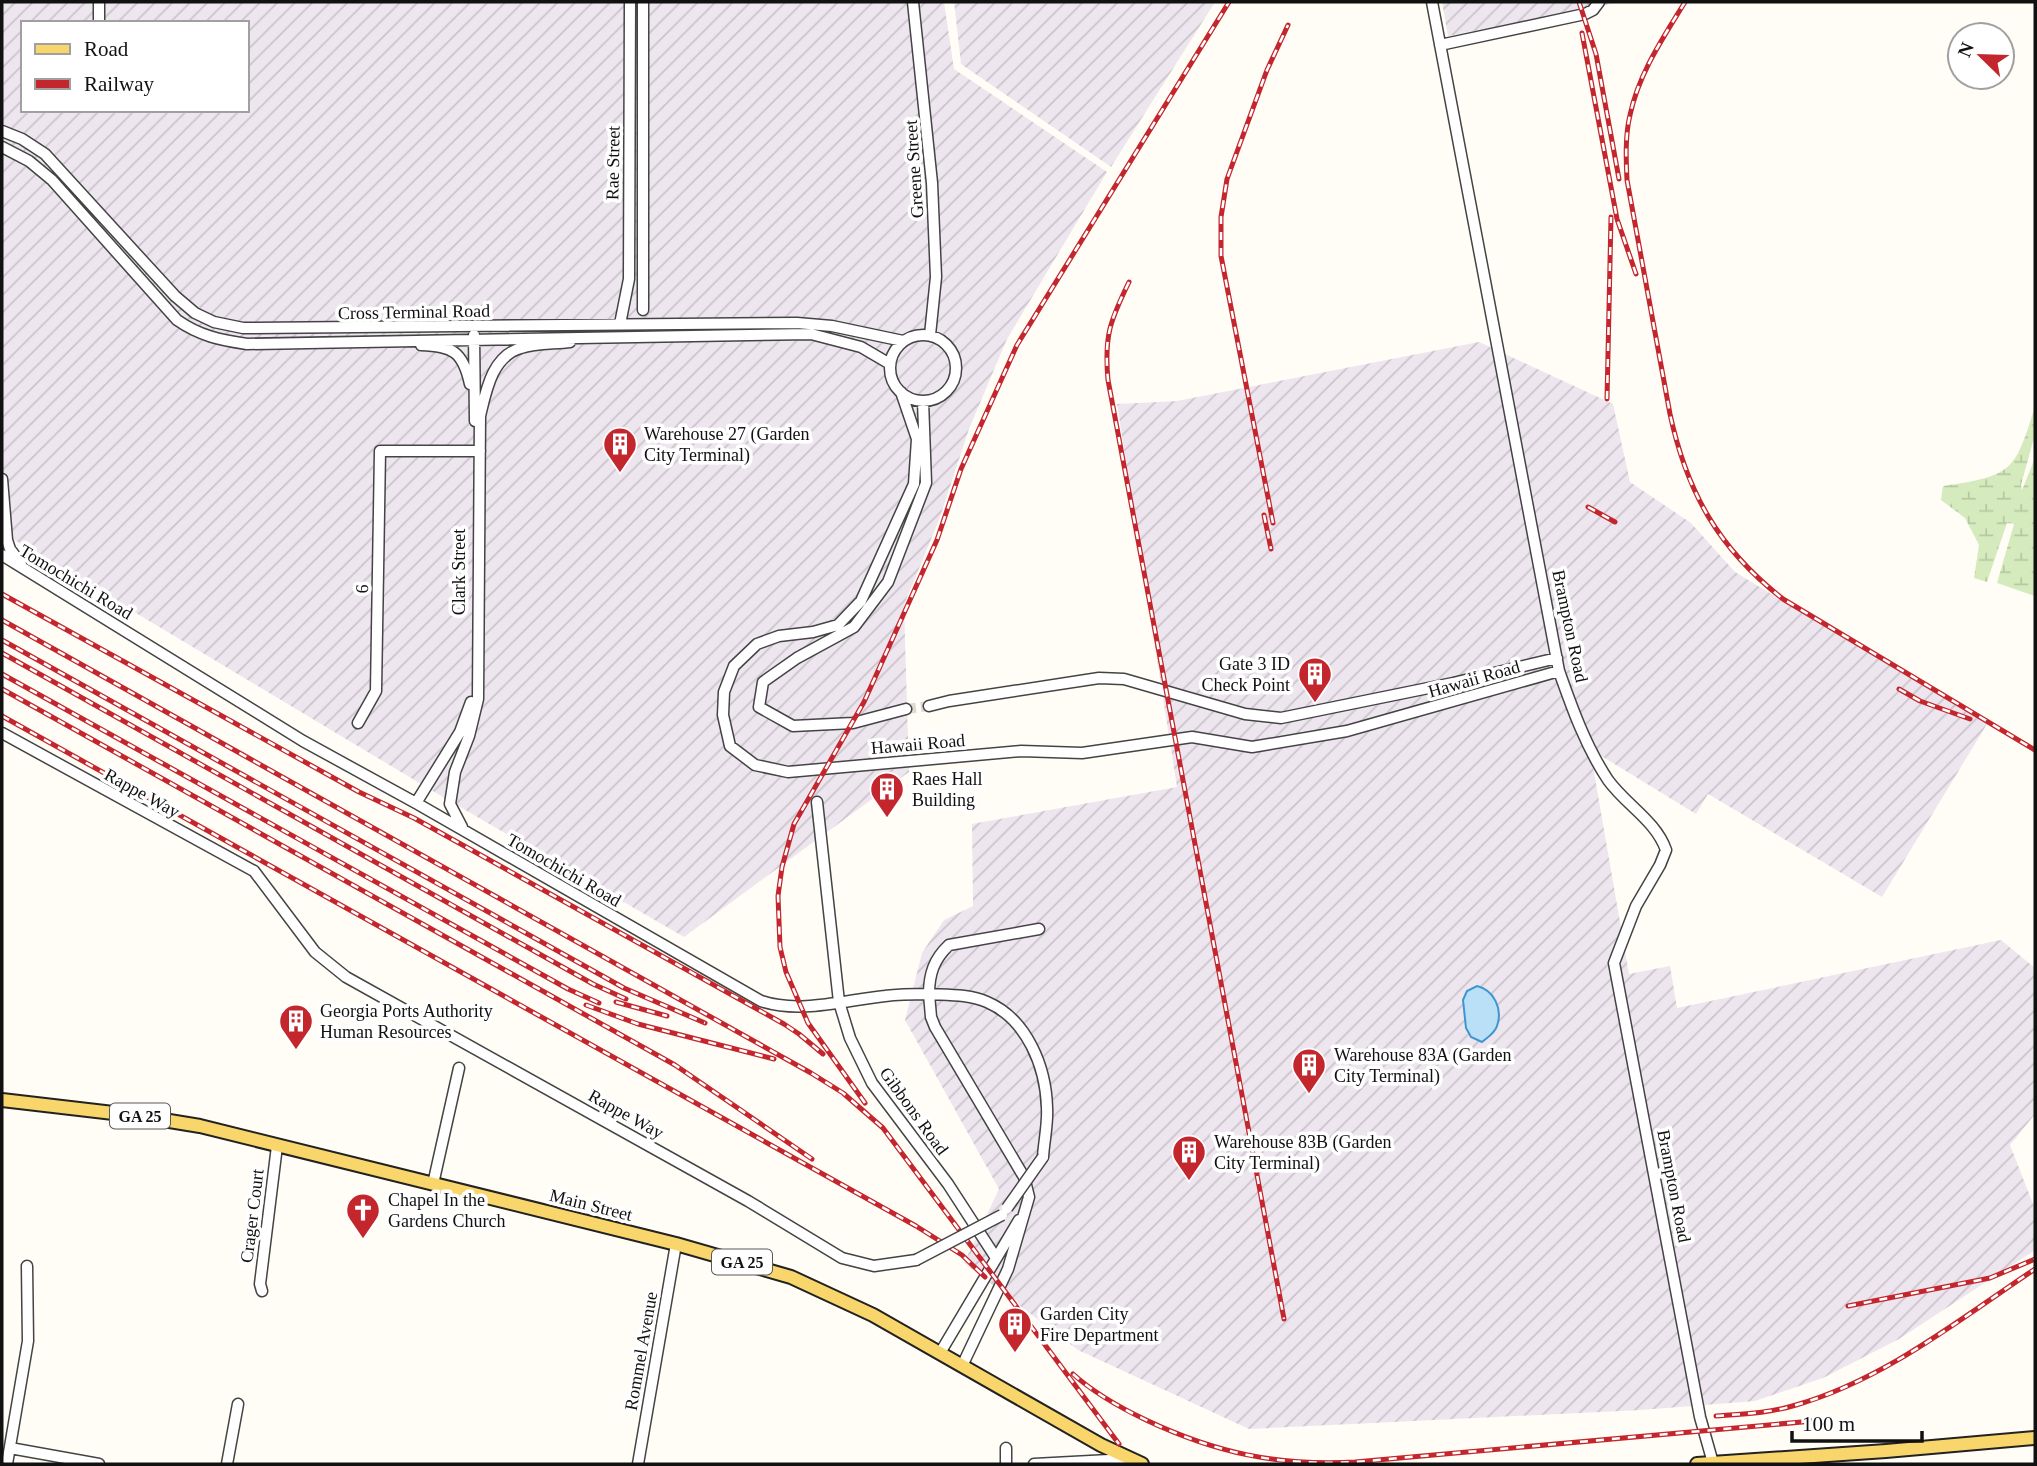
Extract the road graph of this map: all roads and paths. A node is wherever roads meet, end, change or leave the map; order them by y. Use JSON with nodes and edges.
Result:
{"nodes":[{"id":1,"x":99,"y":2,"type":"edge"},
{"id":2,"x":630,"y":2,"type":"edge"},
{"id":3,"x":643,"y":2,"type":"edge"},
{"id":4,"x":914,"y":2,"type":"edge"},
{"id":5,"x":1432,"y":2,"type":"edge"},
{"id":6,"x":1599,"y":2,"type":"edge"},
{"id":7,"x":99,"y":21,"type":"edge"},
{"id":8,"x":1440,"y":45,"type":"junction"},
{"id":9,"x":2,"y":131,"type":"edge"},
{"id":10,"x":2,"y":147,"type":"edge"},
{"id":11,"x":643,"y":310,"type":"dead end"},
{"id":12,"x":620,"y":324,"type":"junction"},
{"id":13,"x":474,"y":327,"type":"junction"},
{"id":14,"x":930,"y":335,"type":"junction"},
{"id":15,"x":616,"y":337,"type":"junction"},
{"id":16,"x":474,"y":338,"type":"junction"},
{"id":17,"x":376,"y":340,"type":"junction"},
{"id":18,"x":903,"y":341,"type":"junction"},
{"id":19,"x":890,"y":364,"type":"junction"},
{"id":20,"x":901,"y":392,"type":"junction"},
{"id":21,"x":923,"y":401,"type":"junction"},
{"id":22,"x":475,"y":404,"type":"junction"},
{"id":23,"x":477,"y":451,"type":"junction"},
{"id":24,"x":2,"y":479,"type":"edge"},
{"id":25,"x":3,"y":499,"type":"edge"},
{"id":26,"x":2,"y":514,"type":"edge"},
{"id":27,"x":2,"y":555,"type":"edge"},
{"id":28,"x":23,"y":568,"type":"junction"},
{"id":29,"x":1556,"y":658,"type":"junction"},
{"id":30,"x":1559,"y":671,"type":"junction"},
{"id":31,"x":929,"y":706,"type":"tunnel mouth"},
{"id":32,"x":906,"y":709,"type":"tunnel mouth"},
{"id":33,"x":358,"y":723,"type":"dead end"},
{"id":34,"x":2,"y":733,"type":"edge"},
{"id":35,"x":817,"y":802,"type":"dead end"},
{"id":36,"x":416,"y":803,"type":"junction"},
{"id":37,"x":464,"y":831,"type":"junction"},
{"id":38,"x":1040,"y":929,"type":"dead end"},
{"id":39,"x":929,"y":994,"type":"junction"},
{"id":40,"x":839,"y":1002,"type":"junction"},
{"id":41,"x":459,"y":1068,"type":"dead end"},
{"id":42,"x":2,"y":1100,"type":"edge"},
{"id":43,"x":276,"y":1146,"type":"junction"},
{"id":44,"x":433,"y":1184,"type":"junction"},
{"id":45,"x":1027,"y":1207,"type":"junction"},
{"id":46,"x":676,"y":1244,"type":"junction"},
{"id":47,"x":996,"y":1258,"type":"junction"},
{"id":48,"x":27,"y":1266,"type":"dead end"},
{"id":49,"x":262,"y":1291,"type":"dead end"},
{"id":50,"x":940,"y":1353,"type":"junction"},
{"id":51,"x":962,"y":1366,"type":"junction"},
{"id":52,"x":238,"y":1404,"type":"dead end"},
{"id":53,"x":2035,"y":1438,"type":"edge"},
{"id":54,"x":1101,"y":1445,"type":"junction"},
{"id":55,"x":10,"y":1447,"type":"junction"},
{"id":56,"x":1006,"y":1448,"type":"dead end"},
{"id":57,"x":1110,"y":1462,"type":"edge"},
{"id":58,"x":1136,"y":1462,"type":"edge"},
{"id":59,"x":7,"y":1464,"type":"edge"},
{"id":60,"x":99,"y":1464,"type":"edge"},
{"id":61,"x":227,"y":1464,"type":"edge"},
{"id":62,"x":638,"y":1464,"type":"edge"},
{"id":63,"x":1006,"y":1464,"type":"edge"},
{"id":64,"x":1034,"y":1464,"type":"edge"},
{"id":65,"x":1697,"y":1464,"type":"edge"},
{"id":66,"x":1713,"y":1464,"type":"edge"}],
"edges":[{"from":1,"to":7,"type":"street"},
{"from":2,"to":12,"type":"street","name":"Rae Street"},
{"from":3,"to":11,"type":"street","name":"Rae Street"},
{"from":4,"to":14,"type":"street","name":"Greene Street"},
{"from":5,"to":8,"type":"street","name":"Brampton Road"},
{"from":6,"to":8,"type":"street"},
{"from":8,"to":29,"type":"street","name":"Brampton Road"},
{"from":9,"to":13,"type":"street","name":"Cross Terminal Road"},
{"from":10,"to":17,"type":"street","name":"Cross Terminal Road"},
{"from":12,"to":13,"type":"street","name":"Cross Terminal Road"},
{"from":12,"to":18,"type":"street","name":"Cross Terminal Road"},
{"from":13,"to":16,"type":"street","name":"Clark Street"},
{"from":14,"to":18,"type":"street"},
{"from":14,"to":21,"type":"street"},
{"from":15,"to":16,"type":"street","name":"Cross Terminal Road"},
{"from":15,"to":19,"type":"street","name":"Cross Terminal Road"},
{"from":15,"to":23,"type":"street","name":"Clark Street"},
{"from":16,"to":17,"type":"street","name":"Cross Terminal Road"},
{"from":16,"to":22,"type":"street","name":"Clark Street"},
{"from":17,"to":22,"type":"street"},
{"from":18,"to":19,"type":"street"},
{"from":19,"to":20,"type":"street"},
{"from":20,"to":21,"type":"street"},
{"from":20,"to":30,"type":"street","name":"Hawaii Road"},
{"from":21,"to":32,"type":"street","name":"Hawaii Road"},
{"from":22,"to":23,"type":"street","name":"Clark Street"},
{"from":23,"to":33,"type":"street","name":"6"},
{"from":23,"to":36,"type":"street","name":"Clark Street"},
{"from":23,"to":37,"type":"street","name":"Clark Street"},
{"from":24,"to":25,"type":"street"},
{"from":25,"to":26,"type":"street"},
{"from":25,"to":28,"type":"street"},
{"from":27,"to":28,"type":"street","name":"Tomochichi Road"},
{"from":28,"to":36,"type":"street","name":"Tomochichi Road"},
{"from":29,"to":30,"type":"street","name":"Brampton Road"},
{"from":29,"to":31,"type":"street","name":"Hawaii Road"},
{"from":30,"to":66,"type":"street","name":"Brampton Road"},
{"from":34,"to":39,"type":"street","name":"Rappe Way","bridge":true},
{"from":35,"to":40,"type":"street","name":"Gibbons Road"},
{"from":36,"to":37,"type":"street","name":"Tomochichi Road"},
{"from":37,"to":40,"type":"street","name":"Tomochichi Road"},
{"from":38,"to":39,"type":"street"},
{"from":39,"to":40,"type":"street","name":"Tomochichi Road"},
{"from":39,"to":45,"type":"street"},
{"from":40,"to":47,"type":"street","name":"Gibbons Road"},
{"from":41,"to":44,"type":"street"},
{"from":42,"to":43,"type":"main road","name":"Main Street","number":"GA 25"},
{"from":43,"to":44,"type":"main road","name":"Main Street","number":"GA 25"},
{"from":43,"to":49,"type":"street","name":"Crager Court"},
{"from":44,"to":46,"type":"main road","name":"Main Street","number":"GA 25"},
{"from":45,"to":47,"type":"street"},
{"from":45,"to":51,"type":"street"},
{"from":46,"to":50,"type":"main road","name":"Main Street","number":"GA 25"},
{"from":46,"to":62,"type":"street","name":"Rommel Avenue"},
{"from":47,"to":50,"type":"street"},
{"from":48,"to":55,"type":"street"},
{"from":50,"to":51,"type":"main road","name":"Main Street","number":"GA 25"},
{"from":51,"to":54,"type":"main road","name":"Main Street","number":"GA 25"},
{"from":52,"to":61,"type":"street"},
{"from":53,"to":66,"type":"main road"},
{"from":54,"to":57,"type":"street"},
{"from":54,"to":58,"type":"main road","name":"Main Street","number":"GA 25"},
{"from":55,"to":59,"type":"street"},
{"from":55,"to":60,"type":"street"},
{"from":56,"to":63,"type":"street"},
{"from":57,"to":58,"type":"street","name":"Main Street"},
{"from":57,"to":64,"type":"street","name":"Main Street"},
{"from":65,"to":66,"type":"main road"}]}
